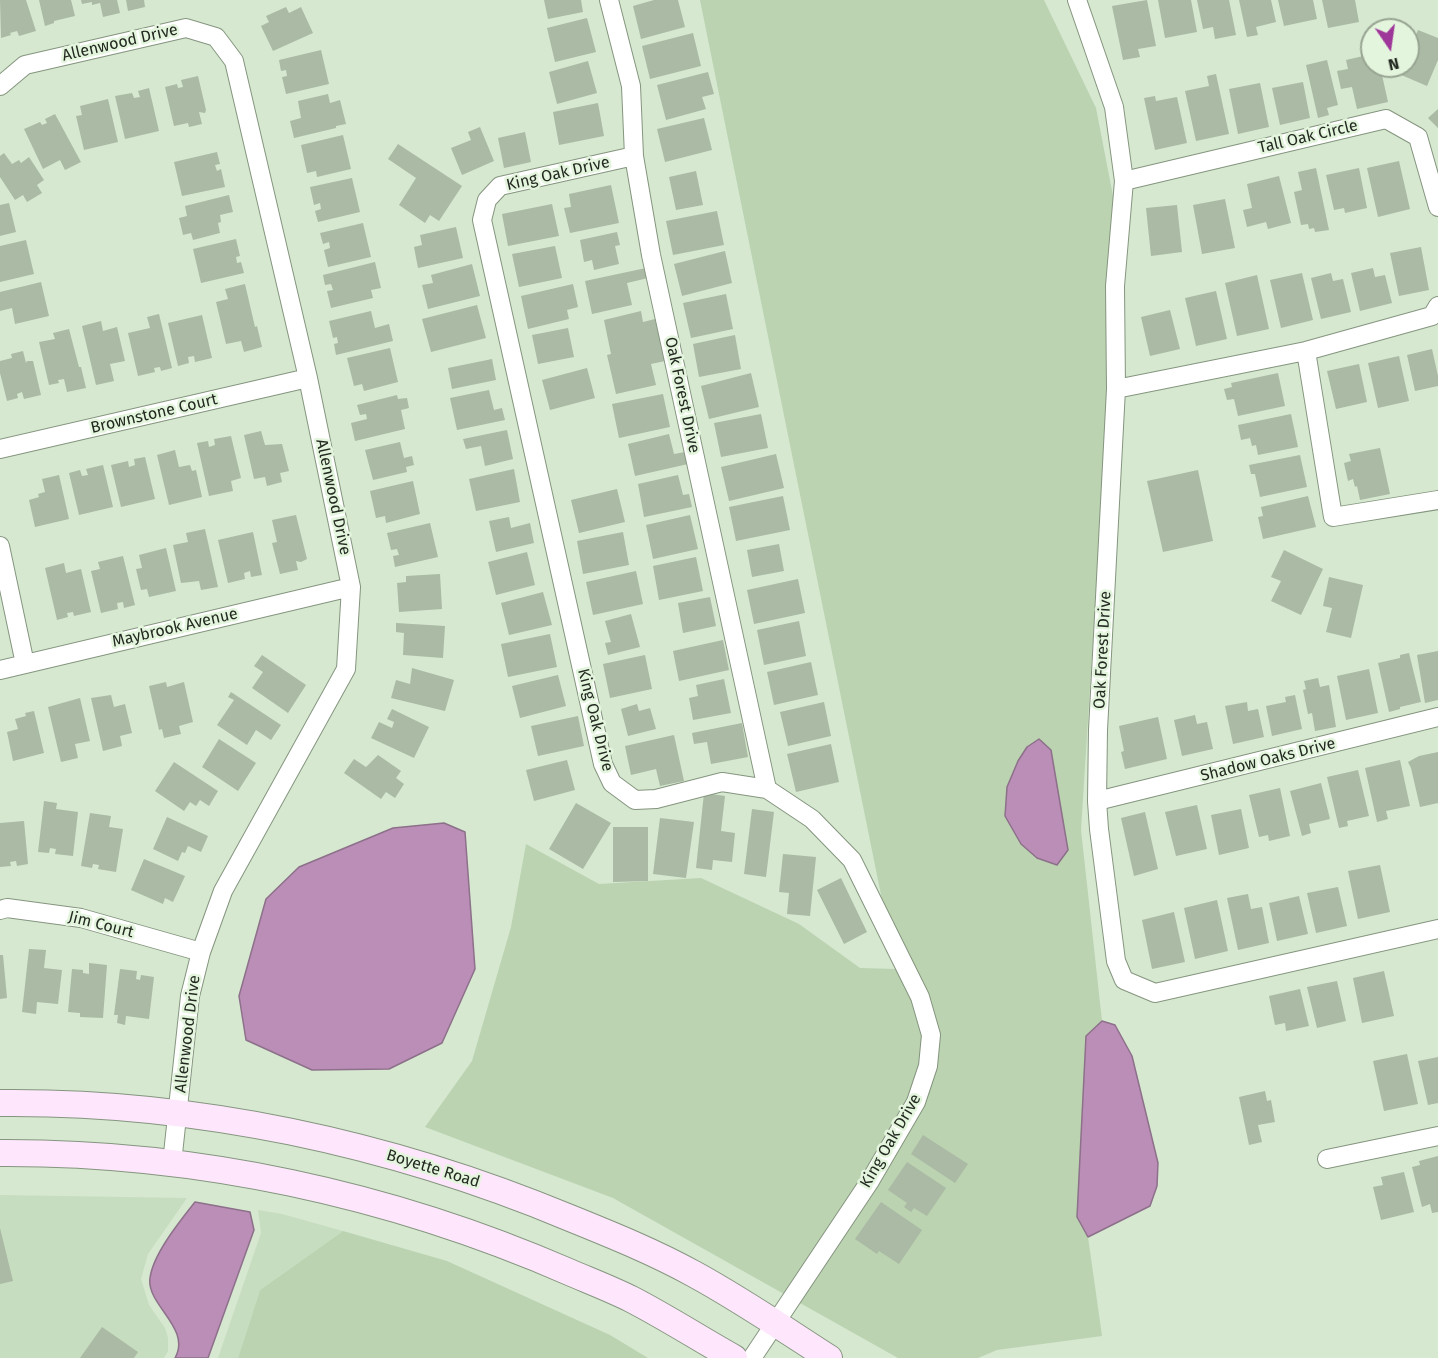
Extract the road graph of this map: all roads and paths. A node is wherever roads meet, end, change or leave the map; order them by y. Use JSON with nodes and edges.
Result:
{"nodes":[{"id":1,"x":609,"y":0,"type":"edge"},
{"id":2,"x":1077,"y":0,"type":"edge"},
{"id":3,"x":0,"y":86,"type":"edge"},
{"id":4,"x":634,"y":156,"type":"junction"},
{"id":5,"x":1124,"y":181,"type":"junction"},
{"id":6,"x":1438,"y":207,"type":"edge"},
{"id":7,"x":1438,"y":306,"type":"edge"},
{"id":8,"x":1306,"y":351,"type":"junction"},
{"id":9,"x":308,"y":378,"type":"junction"},
{"id":10,"x":1116,"y":389,"type":"junction"},
{"id":11,"x":0,"y":449,"type":"edge"},
{"id":12,"x":1438,"y":500,"type":"edge"},
{"id":13,"x":0,"y":546,"type":"edge"},
{"id":14,"x":351,"y":586,"type":"junction"},
{"id":15,"x":25,"y":664,"type":"junction"},
{"id":16,"x":0,"y":670,"type":"edge"},
{"id":17,"x":1438,"y":717,"type":"edge"},
{"id":18,"x":767,"y":789,"type":"junction"},
{"id":19,"x":1097,"y":801,"type":"junction"},
{"id":20,"x":0,"y":910,"type":"edge"},
{"id":21,"x":1438,"y":929,"type":"edge"},
{"id":22,"x":201,"y":952,"type":"junction"},
{"id":23,"x":0,"y":1103,"type":"edge"},
{"id":24,"x":178,"y":1113,"type":"junction"},
{"id":25,"x":1438,"y":1136,"type":"edge"},
{"id":26,"x":0,"y":1153,"type":"edge"},
{"id":27,"x":1327,"y":1159,"type":"dead end"},
{"id":28,"x":172,"y":1163,"type":"junction"},
{"id":29,"x":774,"y":1323,"type":"junction"},
{"id":30,"x":734,"y":1358,"type":"edge"},
{"id":31,"x":752,"y":1358,"type":"edge"},
{"id":32,"x":829,"y":1358,"type":"edge"}],
"edges":[{"from":1,"to":4,"type":"street","name":"Oak Forest Drive"},
{"from":2,"to":5,"type":"street","name":"Oak Forest Drive"},
{"from":3,"to":9,"type":"street","name":"Allenwood Drive"},
{"from":4,"to":18,"type":"street","name":"Oak Forest Drive"},
{"from":4,"to":18,"type":"street","name":"King Oak Drive"},
{"from":5,"to":6,"type":"street","name":"Tall Oak Circle"},
{"from":5,"to":10,"type":"street","name":"Oak Forest Drive"},
{"from":7,"to":8,"type":"street"},
{"from":8,"to":10,"type":"street"},
{"from":8,"to":12,"type":"street"},
{"from":9,"to":11,"type":"street","name":"Brownstone Court"},
{"from":9,"to":14,"type":"street","name":"Allenwood Drive"},
{"from":10,"to":19,"type":"street","name":"Oak Forest Drive"},
{"from":13,"to":15,"type":"street"},
{"from":14,"to":15,"type":"street","name":"Maybrook Avenue"},
{"from":14,"to":22,"type":"street","name":"Allenwood Drive"},
{"from":15,"to":16,"type":"street","name":"Maybrook Avenue"},
{"from":17,"to":19,"type":"street","name":"Shadow Oaks Drive"},
{"from":18,"to":29,"type":"street","name":"King Oak Drive"},
{"from":19,"to":21,"type":"street","name":"Oak Forest Drive"},
{"from":20,"to":22,"type":"street","name":"Jim Court"},
{"from":22,"to":24,"type":"street","name":"Allenwood Drive"},
{"from":23,"to":24,"type":"main road","name":"Boyette Road"},
{"from":24,"to":28,"type":"street","name":"Allenwood Drive"},
{"from":24,"to":29,"type":"main road","name":"Boyette Road"},
{"from":25,"to":27,"type":"street"},
{"from":26,"to":28,"type":"main road"},
{"from":28,"to":30,"type":"main road"},
{"from":29,"to":31,"type":"street","name":"King Oak Drive"},
{"from":29,"to":32,"type":"main road","name":"Boyette Road"}]}
